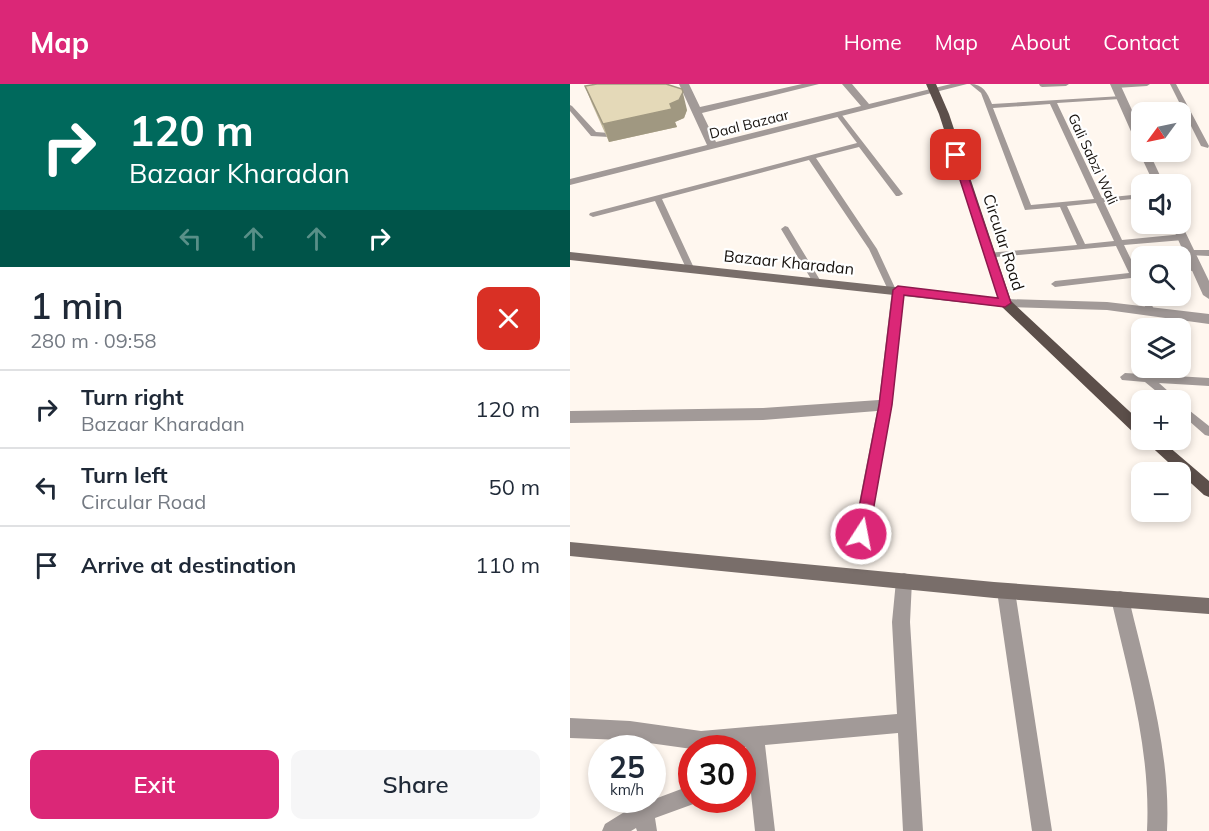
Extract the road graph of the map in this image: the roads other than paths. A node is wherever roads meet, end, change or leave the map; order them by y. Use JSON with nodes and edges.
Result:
{"nodes":[{"id":1,"x":684,"y":84,"type":"edge"},
{"id":2,"x":814,"y":84,"type":"edge"},
{"id":3,"x":847,"y":84,"type":"edge"},
{"id":4,"x":962,"y":84,"type":"edge"},
{"id":5,"x":973,"y":84,"type":"edge"},
{"id":6,"x":1066,"y":84,"type":"edge"},
{"id":7,"x":1147,"y":84,"type":"edge"},
{"id":8,"x":1173,"y":84,"type":"edge"},
{"id":9,"x":1042,"y":85,"type":"edge"},
{"id":10,"x":1116,"y":85,"type":"edge"},
{"id":11,"x":933,"y":88,"type":"edge"},
{"id":12,"x":1120,"y":97,"type":"junction"},
{"id":13,"x":1073,"y":100,"type":"junction"},
{"id":14,"x":1052,"y":101,"type":"junction"},
{"id":15,"x":989,"y":106,"type":"junction"},
{"id":16,"x":570,"y":107,"type":"edge"},
{"id":17,"x":867,"y":108,"type":"junction"},
{"id":18,"x":697,"y":111,"type":"junction"},
{"id":19,"x":839,"y":115,"type":"junction"},
{"id":20,"x":1131,"y":121,"type":"edge"},
{"id":21,"x":606,"y":135,"type":"edge"},
{"id":22,"x":861,"y":144,"type":"junction"},
{"id":23,"x":713,"y":146,"type":"junction"},
{"id":24,"x":1204,"y":146,"type":"dead end"},
{"id":25,"x":811,"y":158,"type":"junction"},
{"id":26,"x":570,"y":182,"type":"edge"},
{"id":27,"x":899,"y":194,"type":"dead end"},
{"id":28,"x":1131,"y":197,"type":"edge"},
{"id":29,"x":657,"y":198,"type":"junction"},
{"id":30,"x":1097,"y":200,"type":"junction"},
{"id":31,"x":1062,"y":204,"type":"junction"},
{"id":32,"x":593,"y":215,"type":"dead end"},
{"id":33,"x":785,"y":229,"type":"dead end"},
{"id":34,"x":1182,"y":234,"type":"edge"},
{"id":35,"x":1183,"y":237,"type":"junction"},
{"id":36,"x":1118,"y":242,"type":"junction"},
{"id":37,"x":1082,"y":246,"type":"junction"},
{"id":38,"x":1188,"y":246,"type":"edge"},
{"id":39,"x":1191,"y":253,"type":"joint"},
{"id":40,"x":1209,"y":253,"type":"edge"},
{"id":41,"x":570,"y":256,"type":"edge"},
{"id":42,"x":988,"y":256,"type":"junction"},
{"id":43,"x":1131,"y":265,"type":"edge"},
{"id":44,"x":690,"y":268,"type":"junction"},
{"id":45,"x":1191,"y":268,"type":"edge"},
{"id":46,"x":1197,"y":268,"type":"junction"},
{"id":47,"x":1131,"y":273,"type":"edge"},
{"id":48,"x":817,"y":282,"type":"junction"},
{"id":49,"x":1055,"y":284,"type":"dead end"},
{"id":50,"x":895,"y":290,"type":"junction"},
{"id":51,"x":1209,"y":295,"type":"edge"},
{"id":52,"x":1005,"y":303,"type":"junction"},
{"id":53,"x":1148,"y":306,"type":"edge"},
{"id":54,"x":1150,"y":311,"type":"junction"},
{"id":55,"x":1209,"y":319,"type":"edge"},
{"id":56,"x":1125,"y":377,"type":"dead end"},
{"id":57,"x":1131,"y":377,"type":"edge"},
{"id":58,"x":1147,"y":378,"type":"joint"},
{"id":59,"x":1209,"y":382,"type":"edge"},
{"id":60,"x":1161,"y":390,"type":"edge"},
{"id":61,"x":885,"y":405,"type":"junction"},
{"id":62,"x":1191,"y":416,"type":"edge"},
{"id":63,"x":570,"y":417,"type":"edge"},
{"id":64,"x":1131,"y":422,"type":"edge"},
{"id":65,"x":1209,"y":432,"type":"edge"},
{"id":66,"x":1162,"y":450,"type":"edge"},
{"id":67,"x":1209,"y":490,"type":"edge"},
{"id":68,"x":861,"y":534,"type":"dead end"},
{"id":69,"x":570,"y":549,"type":"edge"},
{"id":70,"x":904,"y":581,"type":"junction"},
{"id":71,"x":1006,"y":591,"type":"junction"},
{"id":72,"x":1120,"y":599,"type":"junction"},
{"id":73,"x":1209,"y":606,"type":"edge"},
{"id":74,"x":906,"y":723,"type":"junction"},
{"id":75,"x":570,"y":728,"type":"edge"},
{"id":76,"x":606,"y":735,"type":"edge"},
{"id":77,"x":756,"y":736,"type":"edge"},
{"id":78,"x":756,"y":797,"type":"edge"},
{"id":79,"x":678,"y":801,"type":"edge"},
{"id":80,"x":645,"y":814,"type":"edge"},
{"id":81,"x":612,"y":831,"type":"edge"},
{"id":82,"x":765,"y":831,"type":"edge"},
{"id":83,"x":913,"y":831,"type":"edge"},
{"id":84,"x":1042,"y":831,"type":"edge"},
{"id":85,"x":1157,"y":831,"type":"edge"}],
"edges":[{"from":1,"to":18,"type":"street"},
{"from":2,"to":18,"type":"street"},
{"from":3,"to":17,"type":"street"},
{"from":4,"to":11,"type":"street","name":"Daal Bazaar"},
{"from":5,"to":15,"type":"lane"},
{"from":6,"to":9,"type":"lane"},
{"from":6,"to":13,"type":"lane"},
{"from":7,"to":10,"type":"lane"},
{"from":8,"to":24,"type":"lane"},
{"from":10,"to":12,"type":"street"},
{"from":11,"to":17,"type":"street","name":"Daal Bazaar"},
{"from":11,"to":42,"type":"main road","name":"Circular Road"},
{"from":12,"to":13,"type":"lane"},
{"from":12,"to":20,"type":"street"},
{"from":13,"to":14,"type":"lane"},
{"from":14,"to":15,"type":"lane"},
{"from":14,"to":30,"type":"lane","name":"Gali Sabzi Wali"},
{"from":15,"to":31,"type":"lane"},
{"from":16,"to":21,"type":"lane"},
{"from":17,"to":19,"type":"street","name":"Daal Bazaar"},
{"from":18,"to":23,"type":"street"},
{"from":19,"to":22,"type":"lane"},
{"from":19,"to":23,"type":"street","name":"Daal Bazaar"},
{"from":22,"to":25,"type":"lane"},
{"from":22,"to":27,"type":"lane"},
{"from":23,"to":26,"type":"street","name":"Daal Bazaar"},
{"from":25,"to":29,"type":"lane"},
{"from":25,"to":50,"type":"lane"},
{"from":28,"to":30,"type":"lane"},
{"from":29,"to":32,"type":"lane"},
{"from":29,"to":44,"type":"lane"},
{"from":30,"to":31,"type":"lane"},
{"from":30,"to":36,"type":"lane","name":"Gali Sabzi Wali"},
{"from":31,"to":37,"type":"lane"},
{"from":33,"to":48,"type":"lane"},
{"from":34,"to":35,"type":"street"},
{"from":35,"to":36,"type":"lane"},
{"from":35,"to":38,"type":"street"},
{"from":36,"to":37,"type":"lane"},
{"from":36,"to":43,"type":"lane","name":"Gali Sabzi Wali"},
{"from":37,"to":42,"type":"lane"},
{"from":39,"to":40,"type":"lane"},
{"from":39,"to":46,"type":"street"},
{"from":41,"to":44,"type":"street","name":"Bazaar Kharadan"},
{"from":42,"to":52,"type":"main road","name":"Circular Road"},
{"from":44,"to":48,"type":"street","name":"Bazaar Kharadan"},
{"from":45,"to":46,"type":"lane"},
{"from":46,"to":51,"type":"street"},
{"from":47,"to":49,"type":"lane"},
{"from":48,"to":50,"type":"street","name":"Bazaar Kharadan"},
{"from":50,"to":52,"type":"street","name":"Bazaar Kharadan"},
{"from":50,"to":61,"type":"street"},
{"from":52,"to":54,"type":"street"},
{"from":52,"to":64,"type":"main road","name":"Circular Road"},
{"from":53,"to":54,"type":"lane","name":"Gali Sabzi Wali"},
{"from":54,"to":55,"type":"street"},
{"from":56,"to":57,"type":"lane"},
{"from":58,"to":59,"type":"lane"},
{"from":58,"to":60,"type":"lane"},
{"from":61,"to":63,"type":"street"},
{"from":61,"to":68,"type":"street"},
{"from":62,"to":65,"type":"lane"},
{"from":66,"to":67,"type":"main road"},
{"from":69,"to":70,"type":"street"},
{"from":70,"to":71,"type":"street"},
{"from":70,"to":74,"type":"street"},
{"from":71,"to":72,"type":"street"},
{"from":71,"to":84,"type":"street"},
{"from":72,"to":73,"type":"street"},
{"from":72,"to":85,"type":"street"},
{"from":74,"to":77,"type":"street"},
{"from":74,"to":83,"type":"street"},
{"from":75,"to":76,"type":"street"},
{"from":78,"to":82,"type":"street"},
{"from":79,"to":80,"type":"street"},
{"from":80,"to":81,"type":"street"}]}
